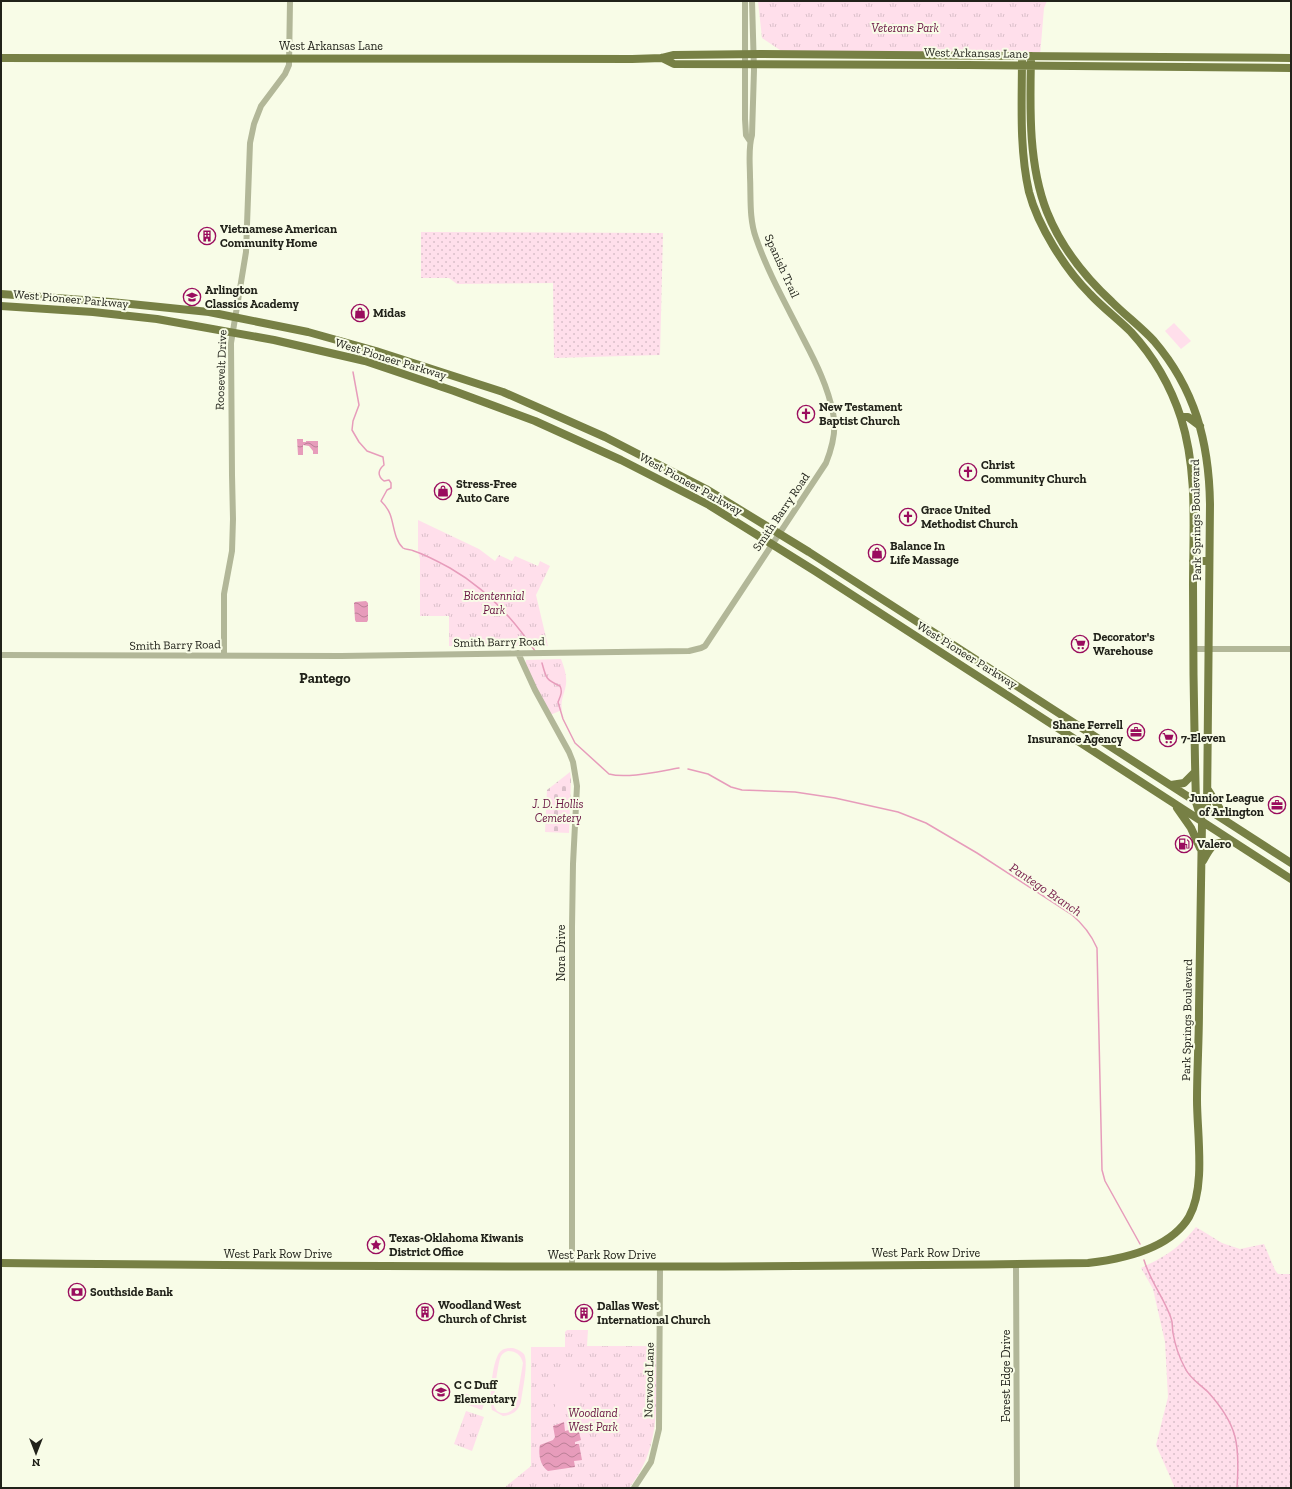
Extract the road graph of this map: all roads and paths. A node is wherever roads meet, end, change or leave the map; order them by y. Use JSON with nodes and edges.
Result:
{"nodes":[{"id":1,"x":290,"y":1,"type":"edge"},
{"id":2,"x":745,"y":1,"type":"edge"},
{"id":3,"x":752,"y":1,"type":"edge"},
{"id":4,"x":745,"y":54,"type":"junction"},
{"id":5,"x":754,"y":54,"type":"junction"},
{"id":6,"x":1022,"y":56,"type":"junction"},
{"id":7,"x":1031,"y":56,"type":"junction"},
{"id":8,"x":1,"y":58,"type":"edge"},
{"id":9,"x":290,"y":58,"type":"junction"},
{"id":10,"x":662,"y":58,"type":"junction"},
{"id":11,"x":1291,"y":58,"type":"edge"},
{"id":12,"x":745,"y":64,"type":"junction"},
{"id":13,"x":754,"y":64,"type":"junction"},
{"id":14,"x":1022,"y":66,"type":"junction"},
{"id":15,"x":1031,"y":66,"type":"junction"},
{"id":16,"x":1291,"y":68,"type":"edge"},
{"id":17,"x":750,"y":141,"type":"junction"},
{"id":18,"x":1,"y":294,"type":"edge"},
{"id":19,"x":1,"y":306,"type":"edge"},
{"id":20,"x":235,"y":318,"type":"junction"},
{"id":21,"x":232,"y":332,"type":"junction"},
{"id":22,"x":827,"y":392,"type":"joint"},
{"id":23,"x":1181,"y":417,"type":"junction"},
{"id":24,"x":1201,"y":427,"type":"junction"},
{"id":25,"x":779,"y":534,"type":"junction"},
{"id":26,"x":772,"y":544,"type":"junction"},
{"id":27,"x":1193,"y":561,"type":"junction"},
{"id":28,"x":1209,"y":561,"type":"junction"},
{"id":29,"x":1193,"y":648,"type":"junction"},
{"id":30,"x":1209,"y":649,"type":"junction"},
{"id":31,"x":1291,"y":649,"type":"edge"},
{"id":32,"x":518,"y":653,"type":"junction"},
{"id":33,"x":224,"y":655,"type":"junction"},
{"id":34,"x":1,"y":656,"type":"edge"},
{"id":35,"x":1194,"y":726,"type":"junction"},
{"id":36,"x":1208,"y":727,"type":"junction"},
{"id":37,"x":1195,"y":772,"type":"junction"},
{"id":38,"x":1171,"y":786,"type":"junction"},
{"id":39,"x":1207,"y":787,"type":"junction"},
{"id":40,"x":1196,"y":802,"type":"junction"},
{"id":41,"x":1173,"y":803,"type":"junction"},
{"id":42,"x":1207,"y":809,"type":"junction"},
{"id":43,"x":1202,"y":822,"type":"junction"},
{"id":44,"x":1229,"y":823,"type":"junction"},
{"id":45,"x":1235,"y":842,"type":"junction"},
{"id":46,"x":1202,"y":852,"type":"junction"},
{"id":47,"x":1201,"y":863,"type":"junction"},
{"id":48,"x":1291,"y":863,"type":"edge"},
{"id":49,"x":1291,"y":879,"type":"edge"},
{"id":50,"x":1189,"y":1216,"type":"joint"},
{"id":51,"x":1,"y":1263,"type":"edge"},
{"id":52,"x":1016,"y":1264,"type":"junction"},
{"id":53,"x":572,"y":1267,"type":"junction"},
{"id":54,"x":660,"y":1267,"type":"junction"},
{"id":55,"x":634,"y":1488,"type":"edge"},
{"id":56,"x":1017,"y":1488,"type":"edge"}],
"edges":[{"from":1,"to":9,"type":"street","name":"Roosevelt Drive"},
{"from":2,"to":4,"type":"street","name":"Spanish Trail"},
{"from":3,"to":5,"type":"street","name":"Spanish Trail"},
{"from":4,"to":5,"type":"main road","name":"West Arkansas Lane"},
{"from":4,"to":10,"type":"main road","name":"West Arkansas Lane"},
{"from":4,"to":12,"type":"street","name":"Spanish Trail"},
{"from":5,"to":6,"type":"main road","name":"West Arkansas Lane"},
{"from":5,"to":13,"type":"street","name":"Spanish Trail"},
{"from":6,"to":7,"type":"main road","name":"West Arkansas Lane"},
{"from":6,"to":14,"type":"main road","name":"Park Springs Boulevard"},
{"from":7,"to":11,"type":"main road","name":"West Arkansas Lane"},
{"from":7,"to":15,"type":"main road","name":"Park Springs Boulevard"},
{"from":8,"to":9,"type":"main road","name":"West Arkansas Lane"},
{"from":9,"to":10,"type":"main road","name":"West Arkansas Lane"},
{"from":9,"to":20,"type":"street","name":"Roosevelt Drive"},
{"from":10,"to":12,"type":"main road","name":"West Arkansas Lane"},
{"from":12,"to":13,"type":"main road","name":"West Arkansas Lane"},
{"from":12,"to":17,"type":"street","name":"Spanish Trail"},
{"from":13,"to":14,"type":"main road","name":"West Arkansas Lane"},
{"from":13,"to":17,"type":"street","name":"Spanish Trail"},
{"from":14,"to":15,"type":"main road","name":"West Arkansas Lane"},
{"from":14,"to":23,"type":"main road","name":"Park Springs Boulevard"},
{"from":15,"to":16,"type":"main road","name":"West Arkansas Lane"},
{"from":15,"to":24,"type":"main road","name":"Park Springs Boulevard"},
{"from":17,"to":22,"type":"street","name":"Spanish Trail"},
{"from":18,"to":20,"type":"main road","name":"West Pioneer Parkway"},
{"from":19,"to":21,"type":"main road","name":"West Pioneer Parkway"},
{"from":20,"to":21,"type":"street","name":"Roosevelt Drive"},
{"from":20,"to":25,"type":"main road","name":"West Pioneer Parkway"},
{"from":21,"to":26,"type":"main road","name":"West Pioneer Parkway"},
{"from":21,"to":33,"type":"street","name":"Roosevelt Drive"},
{"from":22,"to":25,"type":"street","name":"Smith Barry Road"},
{"from":23,"to":24,"type":"main road"},
{"from":23,"to":27,"type":"main road","name":"Park Springs Boulevard"},
{"from":24,"to":28,"type":"main road","name":"Park Springs Boulevard"},
{"from":25,"to":26,"type":"street","name":"Smith Barry Road"},
{"from":25,"to":38,"type":"main road","name":"West Pioneer Parkway"},
{"from":26,"to":32,"type":"street","name":"Smith Barry Road"},
{"from":26,"to":41,"type":"main road","name":"West Pioneer Parkway"},
{"from":27,"to":28,"type":"main road"},
{"from":27,"to":29,"type":"main road","name":"Park Springs Boulevard"},
{"from":28,"to":30,"type":"main road","name":"Park Springs Boulevard"},
{"from":29,"to":30,"type":"street"},
{"from":29,"to":35,"type":"main road","name":"Park Springs Boulevard"},
{"from":30,"to":31,"type":"street"},
{"from":30,"to":36,"type":"main road","name":"Park Springs Boulevard"},
{"from":32,"to":33,"type":"street","name":"Smith Barry Road"},
{"from":32,"to":53,"type":"street","name":"Nora Drive"},
{"from":33,"to":34,"type":"street","name":"Smith Barry Road"},
{"from":35,"to":36,"type":"main road"},
{"from":35,"to":37,"type":"main road","name":"Park Springs Boulevard"},
{"from":36,"to":39,"type":"main road","name":"Park Springs Boulevard"},
{"from":37,"to":38,"type":"main road"},
{"from":37,"to":40,"type":"main road","name":"Park Springs Boulevard"},
{"from":38,"to":40,"type":"main road","name":"West Pioneer Parkway"},
{"from":39,"to":42,"type":"main road","name":"Park Springs Boulevard"},
{"from":39,"to":44,"type":"main road"},
{"from":40,"to":42,"type":"main road","name":"West Pioneer Parkway"},
{"from":40,"to":43,"type":"main road","name":"Park Springs Boulevard"},
{"from":41,"to":43,"type":"main road","name":"West Pioneer Parkway"},
{"from":41,"to":46,"type":"main road"},
{"from":42,"to":43,"type":"main road","name":"Park Springs Boulevard"},
{"from":42,"to":44,"type":"main road","name":"West Pioneer Parkway"},
{"from":43,"to":45,"type":"main road","name":"West Pioneer Parkway"},
{"from":43,"to":46,"type":"main road","name":"Park Springs Boulevard"},
{"from":44,"to":48,"type":"main road","name":"West Pioneer Parkway"},
{"from":45,"to":47,"type":"main road"},
{"from":45,"to":49,"type":"main road","name":"West Pioneer Parkway"},
{"from":46,"to":47,"type":"main road","name":"Park Springs Boulevard"},
{"from":47,"to":50,"type":"main road","name":"Park Springs Boulevard"},
{"from":50,"to":52,"type":"main road","name":"West Park Row Drive"},
{"from":51,"to":53,"type":"main road","name":"West Park Row Drive"},
{"from":52,"to":54,"type":"main road","name":"West Park Row Drive"},
{"from":52,"to":56,"type":"street","name":"Forest Edge Drive"},
{"from":53,"to":54,"type":"main road","name":"West Park Row Drive"},
{"from":54,"to":55,"type":"street","name":"Norwood Lane"}]}
